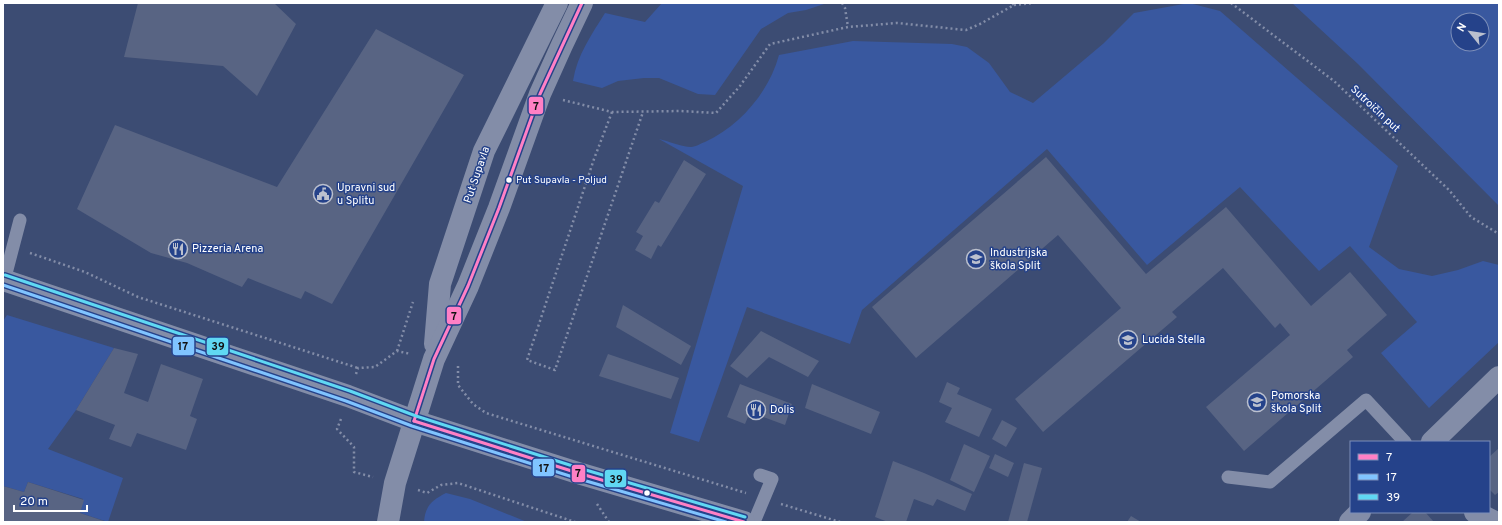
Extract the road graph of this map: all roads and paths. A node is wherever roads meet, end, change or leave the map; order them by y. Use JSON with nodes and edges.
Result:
{"nodes":[{"id":1,"x":557,"y":3,"type":"edge"},
{"id":2,"x":582,"y":3,"type":"edge"},
{"id":3,"x":842,"y":3,"type":"edge"},
{"id":4,"x":1034,"y":3,"type":"edge"},
{"id":5,"x":1232,"y":3,"type":"edge"},
{"id":6,"x":1013,"y":4,"type":"edge"},
{"id":7,"x":848,"y":27,"type":"junction"},
{"id":8,"x":540,"y":94,"type":"junction"},
{"id":9,"x":612,"y":112,"type":"junction"},
{"id":10,"x":643,"y":112,"type":"junction"},
{"id":11,"x":20,"y":220,"type":"dead end"},
{"id":12,"x":1499,"y":234,"type":"edge"},
{"id":13,"x":13,"y":248,"type":"junction"},
{"id":14,"x":3,"y":281,"type":"edge"},
{"id":15,"x":434,"y":359,"type":"junction"},
{"id":16,"x":358,"y":368,"type":"dead end"},
{"id":17,"x":1499,"y":377,"type":"edge"},
{"id":18,"x":414,"y":421,"type":"junction"},
{"id":19,"x":1404,"y":441,"type":"edge"},
{"id":20,"x":1433,"y":441,"type":"edge"},
{"id":21,"x":760,"y":475,"type":"dead end"},
{"id":22,"x":1228,"y":477,"type":"dead end"},
{"id":23,"x":1359,"y":513,"type":"edge"},
{"id":24,"x":1477,"y":513,"type":"edge"},
{"id":25,"x":388,"y":522,"type":"edge"},
{"id":26,"x":744,"y":522,"type":"edge"},
{"id":27,"x":754,"y":522,"type":"edge"},
{"id":28,"x":1350,"y":522,"type":"edge"},
{"id":29,"x":1495,"y":522,"type":"edge"}],
"edges":[{"from":1,"to":15,"type":"street","name":"Put Supavla"},
{"from":2,"to":8,"type":"street","name":"Put Supavla"},
{"from":3,"to":7,"type":"path"},
{"from":4,"to":6,"type":"path"},
{"from":5,"to":12,"type":"path","name":"Sutroičin put"},
{"from":6,"to":7,"type":"path"},
{"from":7,"to":10,"type":"path"},
{"from":8,"to":9,"type":"path"},
{"from":8,"to":15,"type":"street","name":"Put Supavla"},
{"from":9,"to":10,"type":"path"},
{"from":9,"to":10,"type":"path"},
{"from":11,"to":13,"type":"lane"},
{"from":13,"to":14,"type":"lane"},
{"from":13,"to":16,"type":"path"},
{"from":14,"to":18,"type":"street"},
{"from":15,"to":18,"type":"street","name":"Put Supavla"},
{"from":17,"to":20,"type":"street"},
{"from":18,"to":25,"type":"street","name":"Put Supavla"},
{"from":18,"to":26,"type":"street"},
{"from":19,"to":22,"type":"lane"},
{"from":21,"to":27,"type":"lane"},
{"from":23,"to":28,"type":"street"},
{"from":24,"to":29,"type":"street"}]}
